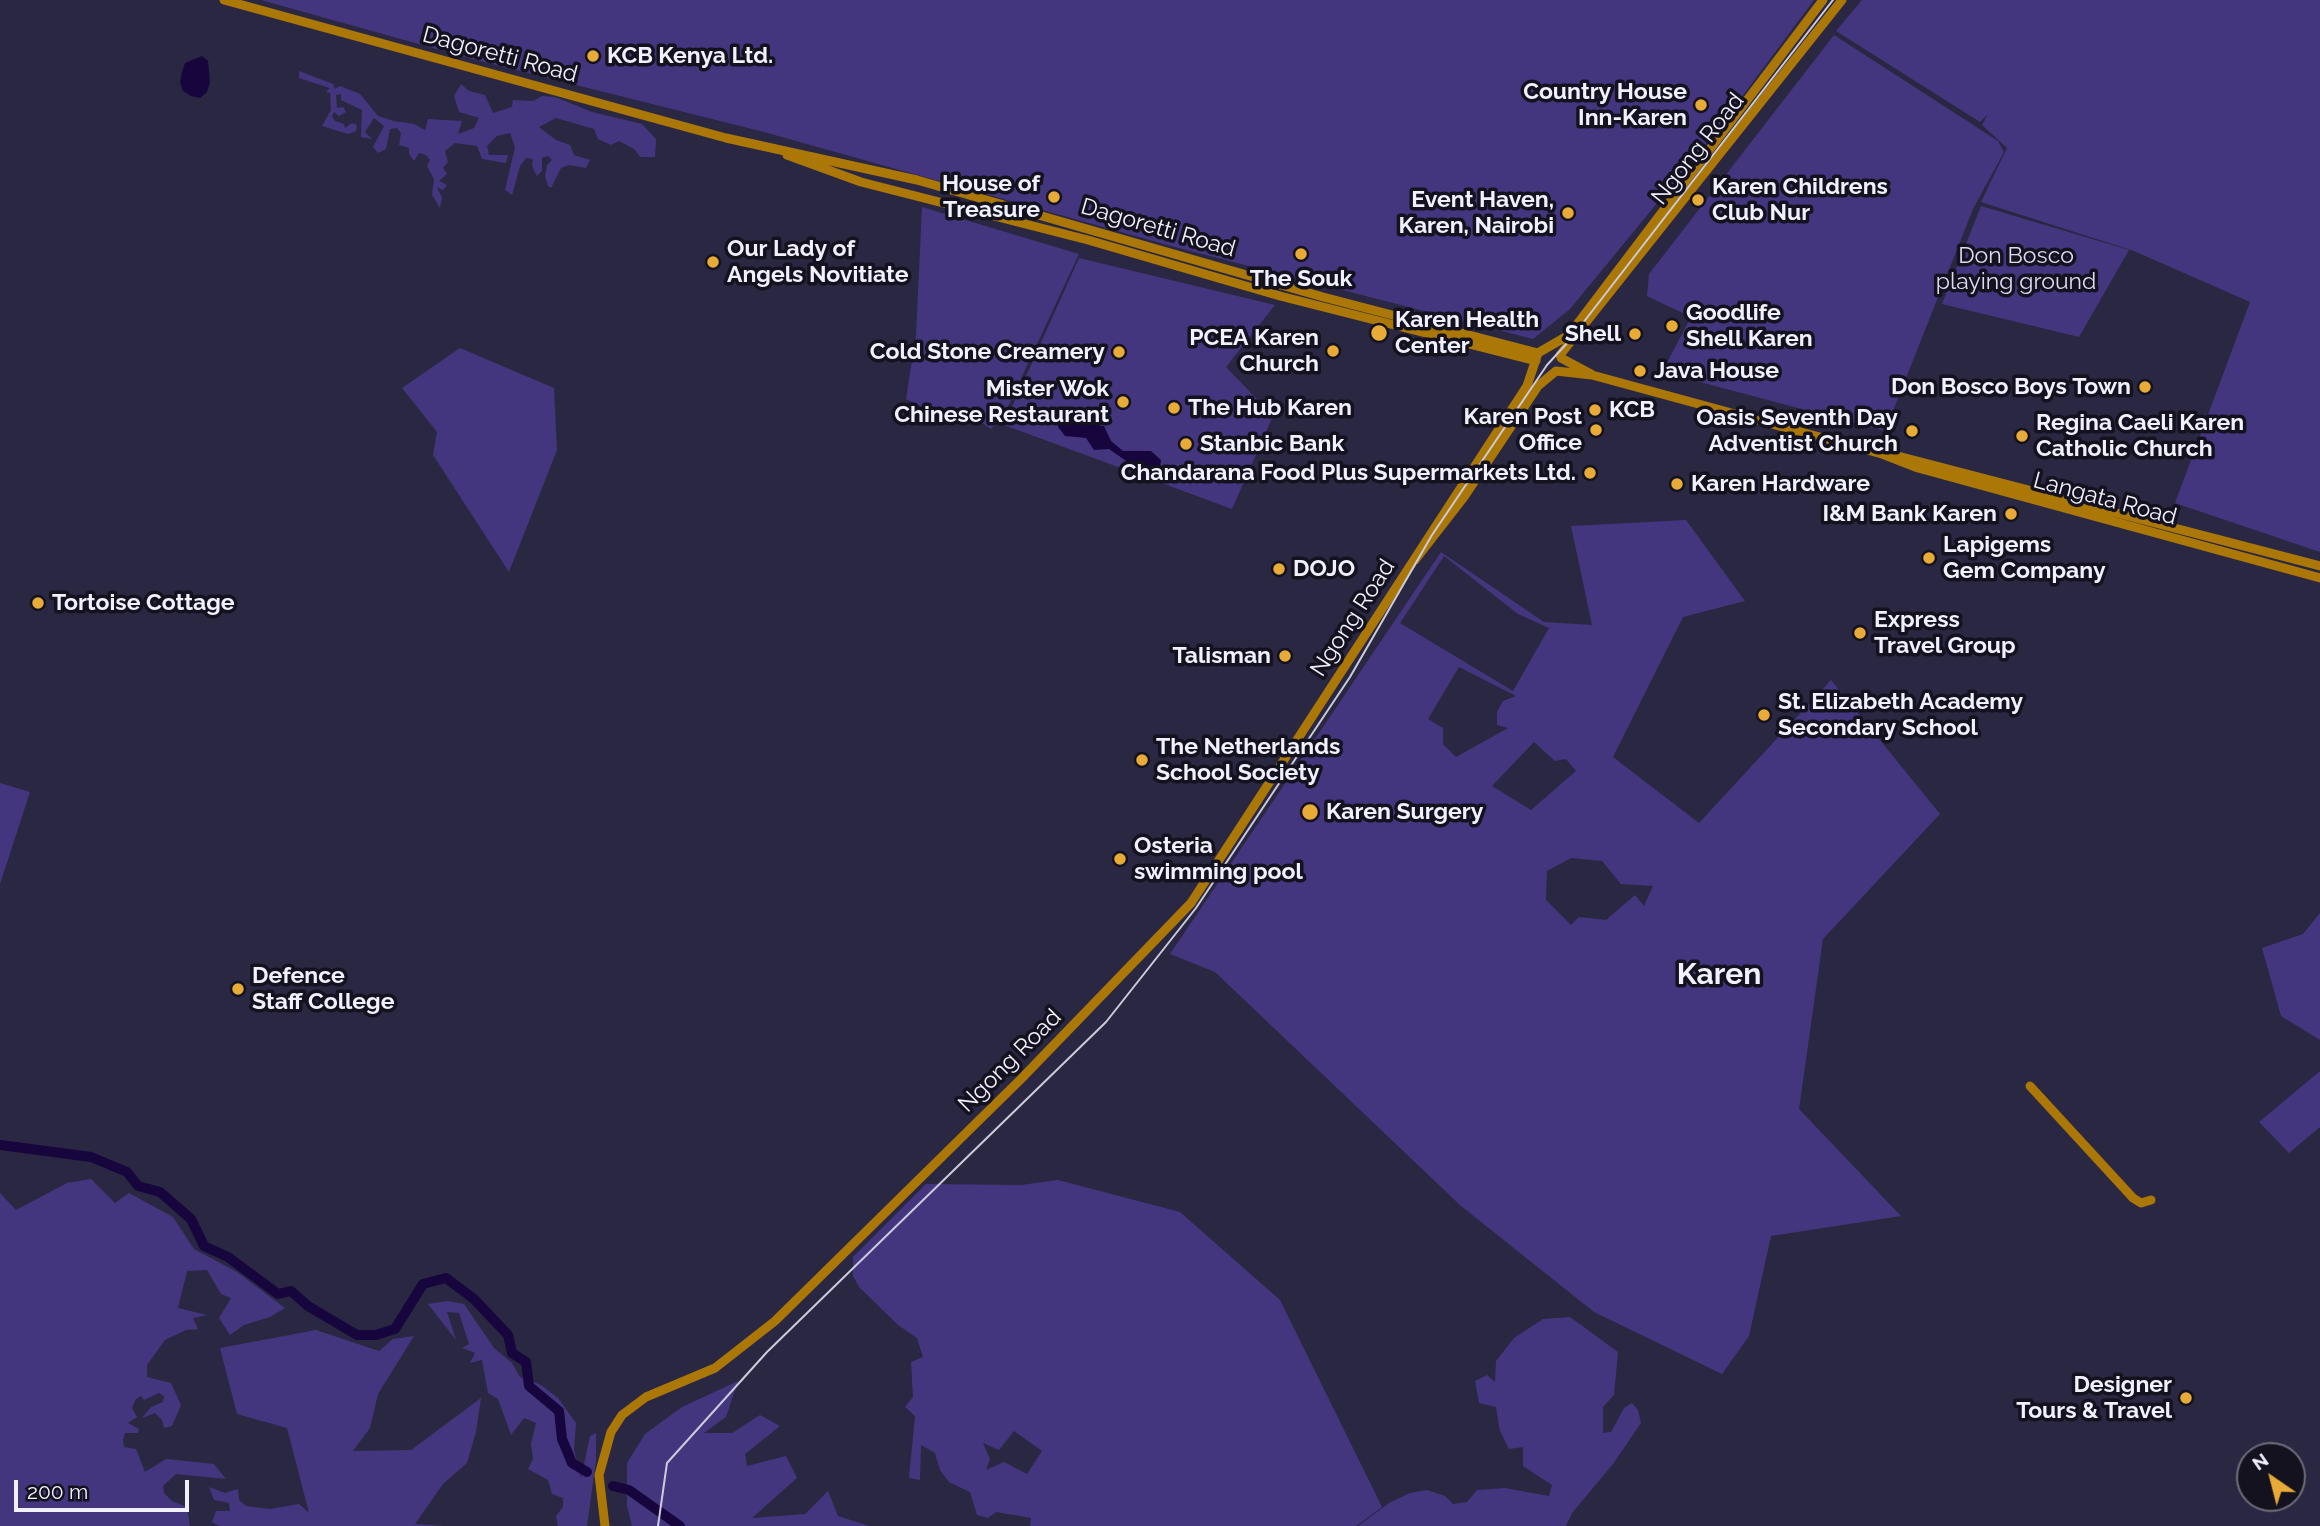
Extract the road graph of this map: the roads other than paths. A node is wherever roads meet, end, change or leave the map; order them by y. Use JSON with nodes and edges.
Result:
{"nodes":[{"id":1,"x":224,"y":0,"type":"edge"},
{"id":2,"x":1823,"y":0,"type":"edge"},
{"id":3,"x":1842,"y":0,"type":"edge"},
{"id":4,"x":765,"y":147,"type":"junction"},
{"id":5,"x":873,"y":168,"type":"junction"},
{"id":6,"x":869,"y":184,"type":"junction"},
{"id":7,"x":1550,"y":348,"type":"junction"},
{"id":8,"x":1560,"y":357,"type":"junction"},
{"id":9,"x":1537,"y":360,"type":"junction"},
{"id":10,"x":1553,"y":372,"type":"junction"},
{"id":11,"x":1592,"y":376,"type":"junction"},
{"id":12,"x":1882,"y":454,"type":"junction"},
{"id":13,"x":1460,"y":495,"type":"junction"},
{"id":14,"x":2320,"y":566,"type":"edge"},
{"id":15,"x":2320,"y":578,"type":"edge"},
{"id":16,"x":2030,"y":1086,"type":"dead end"},
{"id":17,"x":2151,"y":1200,"type":"dead end"},
{"id":18,"x":605,"y":1526,"type":"edge"}],
"edges":[{"from":1,"to":4,"type":"main road","name":"Dagoretti Road"},
{"from":2,"to":7,"type":"main road","name":"Ngong Road"},
{"from":3,"to":8,"type":"main road","name":"Ngong Road"},
{"from":4,"to":5,"type":"main road","name":"Dagoretti Road"},
{"from":4,"to":6,"type":"main road","name":"Dagoretti Road"},
{"from":5,"to":6,"type":"main road"},
{"from":5,"to":9,"type":"main road","name":"Dagoretti Road"},
{"from":6,"to":9,"type":"main road","name":"Dagoretti Road"},
{"from":7,"to":8,"type":"main road"},
{"from":7,"to":9,"type":"main road","name":"Ngong Road"},
{"from":8,"to":10,"type":"main road","name":"Ngong Road"},
{"from":8,"to":11,"type":"main road"},
{"from":9,"to":10,"type":"main road"},
{"from":9,"to":13,"type":"main road","name":"Ngong Road"},
{"from":10,"to":11,"type":"main road"},
{"from":10,"to":13,"type":"main road","name":"Ngong Road"},
{"from":11,"to":12,"type":"main road","name":"Langata Road"},
{"from":12,"to":14,"type":"main road","name":"Langata Road"},
{"from":12,"to":15,"type":"main road","name":"Langata Road"},
{"from":13,"to":18,"type":"main road","name":"Ngong Road"},
{"from":16,"to":17,"type":"main road"}]}
